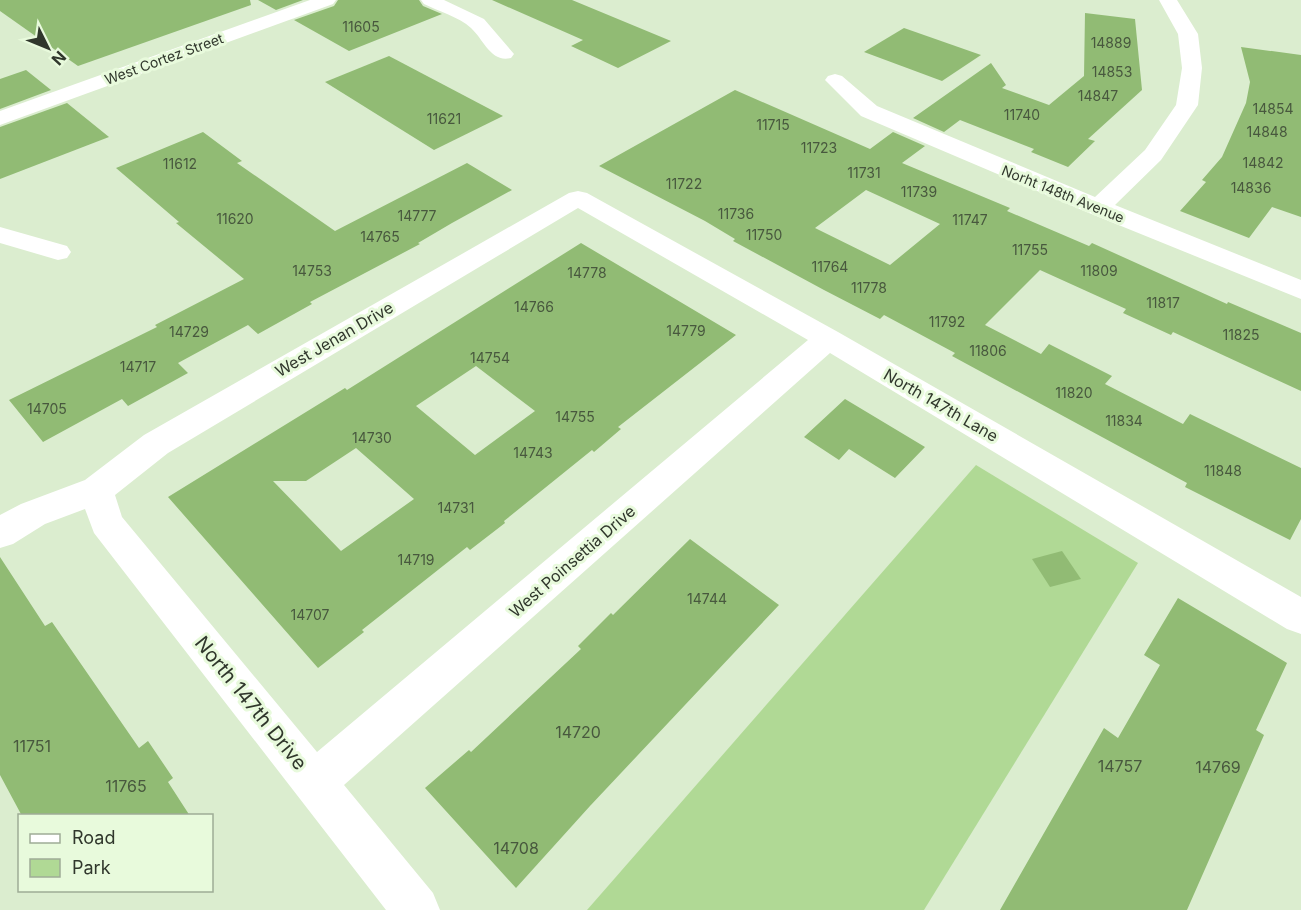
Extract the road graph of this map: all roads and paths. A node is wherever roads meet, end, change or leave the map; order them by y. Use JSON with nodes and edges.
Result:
{"nodes":[{"id":1,"x":327,"y":0,"type":"edge"},
{"id":2,"x":430,"y":0,"type":"edge"},
{"id":3,"x":1168,"y":0,"type":"edge"},
{"id":4,"x":504,"y":54,"type":"dead end"},
{"id":5,"x":835,"y":80,"type":"dead end"},
{"id":6,"x":0,"y":118,"type":"edge"},
{"id":7,"x":578,"y":198,"type":"joint"},
{"id":8,"x":1098,"y":208,"type":"junction"},
{"id":9,"x":0,"y":235,"type":"edge"},
{"id":10,"x":58,"y":252,"type":"dead end"},
{"id":11,"x":1301,"y":290,"type":"edge"},
{"id":12,"x":828,"y":339,"type":"junction"},
{"id":13,"x":97,"y":490,"type":"junction"},
{"id":14,"x":0,"y":533,"type":"edge"},
{"id":15,"x":1301,"y":617,"type":"edge"},
{"id":16,"x":315,"y":782,"type":"junction"},
{"id":17,"x":416,"y":910,"type":"edge"}],
"edges":[{"from":1,"to":6,"type":"street","name":"West Cortez Street"},
{"from":2,"to":4,"type":"street"},
{"from":3,"to":8,"type":"street"},
{"from":5,"to":8,"type":"street","name":"Norht 148th Avenue"},
{"from":7,"to":12,"type":"street","name":"North 147th Lane"},
{"from":7,"to":13,"type":"street","name":"West Jenan Drive"},
{"from":8,"to":11,"type":"street","name":"Norht 148th Avenue"},
{"from":9,"to":10,"type":"street"},
{"from":12,"to":15,"type":"street","name":"North 147th Lane"},
{"from":12,"to":16,"type":"street","name":"West Poinsettia Drive"},
{"from":13,"to":14,"type":"street","name":"West Jenan Drive"},
{"from":13,"to":16,"type":"street","name":"North 147th Drive"},
{"from":16,"to":17,"type":"street","name":"North 147th Drive"}]}
